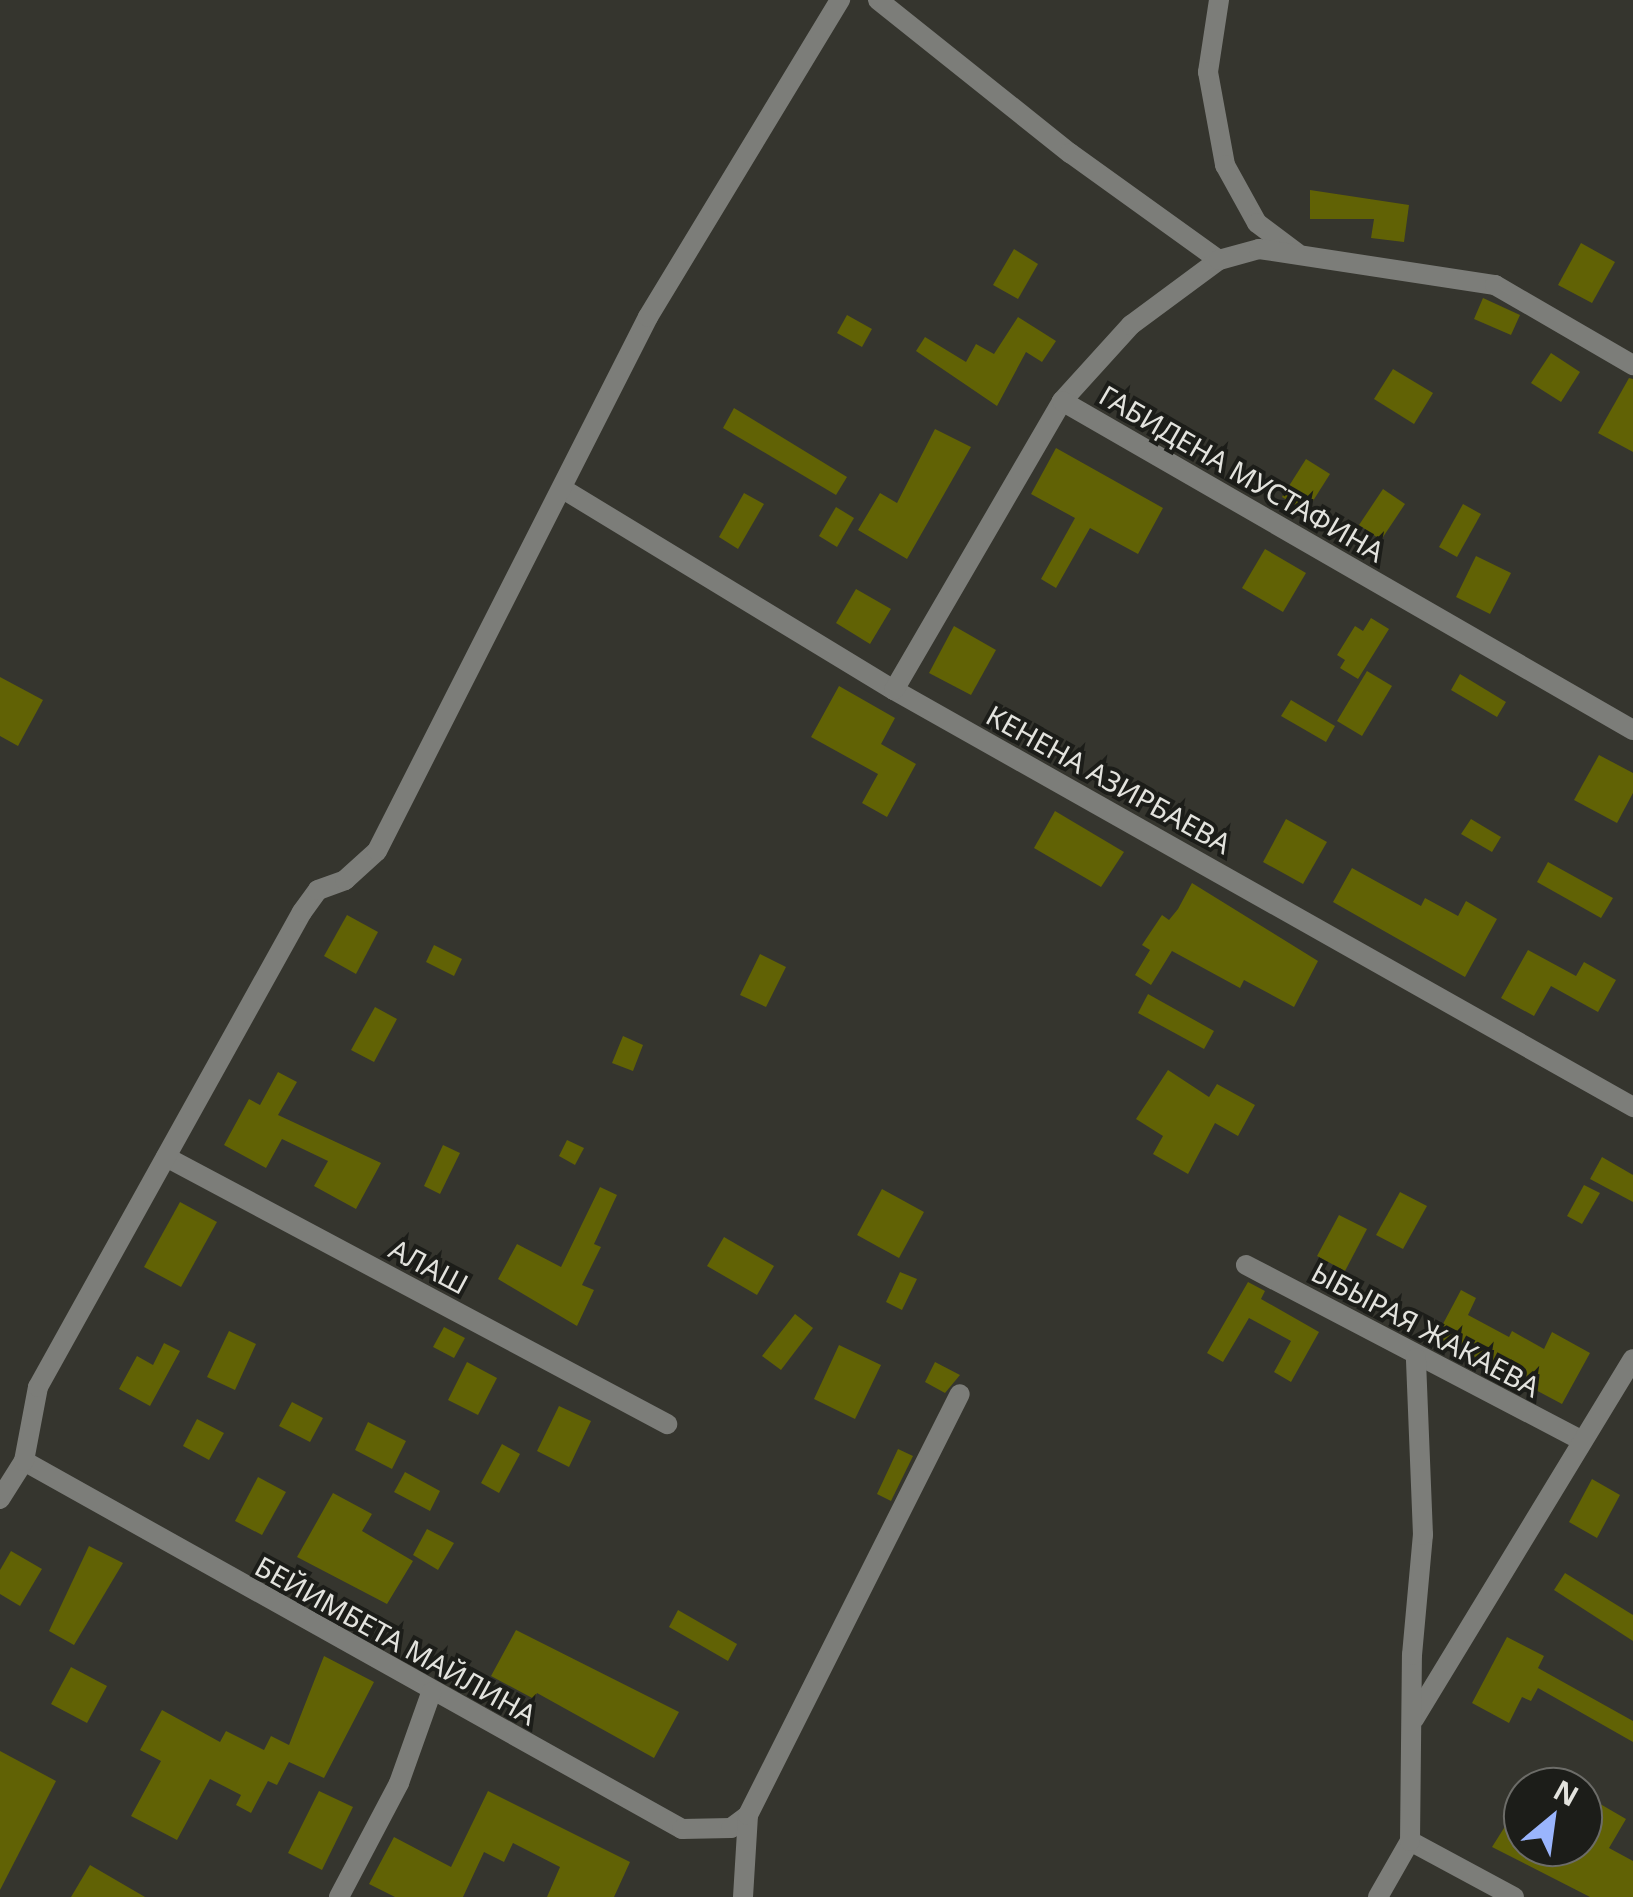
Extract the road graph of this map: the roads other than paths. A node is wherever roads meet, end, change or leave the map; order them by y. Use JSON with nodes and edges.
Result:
{"nodes":[{"id":1,"x":840,"y":0,"type":"edge"},
{"id":2,"x":878,"y":0,"type":"edge"},
{"id":3,"x":1219,"y":0,"type":"edge"},
{"id":4,"x":1300,"y":256,"type":"junction"},
{"id":5,"x":1219,"y":260,"type":"junction"},
{"id":6,"x":1633,"y":365,"type":"edge"},
{"id":7,"x":1062,"y":401,"type":"junction"},
{"id":8,"x":564,"y":489,"type":"junction"},
{"id":9,"x":894,"y":690,"type":"junction"},
{"id":10,"x":1633,"y":730,"type":"edge"},
{"id":11,"x":1633,"y":1107,"type":"edge"},
{"id":12,"x":166,"y":1156,"type":"junction"},
{"id":13,"x":1246,"y":1265,"type":"dead end"},
{"id":14,"x":1416,"y":1358,"type":"junction"},
{"id":15,"x":1633,"y":1359,"type":"edge"},
{"id":16,"x":960,"y":1394,"type":"dead end"},
{"id":17,"x":667,"y":1424,"type":"dead end"},
{"id":18,"x":1580,"y":1440,"type":"junction"},
{"id":19,"x":24,"y":1461,"type":"junction"},
{"id":20,"x":0,"y":1499,"type":"edge"},
{"id":21,"x":432,"y":1693,"type":"junction"},
{"id":22,"x":1414,"y":1719,"type":"junction"},
{"id":23,"x":748,"y":1815,"type":"junction"},
{"id":24,"x":1410,"y":1841,"type":"junction"},
{"id":25,"x":339,"y":1897,"type":"edge"},
{"id":26,"x":743,"y":1897,"type":"edge"},
{"id":27,"x":1378,"y":1897,"type":"edge"},
{"id":28,"x":1514,"y":1897,"type":"edge"}],
"edges":[{"from":1,"to":8,"type":"street"},
{"from":2,"to":5,"type":"street"},
{"from":3,"to":4,"type":"street"},
{"from":4,"to":5,"type":"street"},
{"from":4,"to":6,"type":"street"},
{"from":5,"to":7,"type":"street"},
{"from":7,"to":9,"type":"street","name":"ГАБИДЕНА МУСТАФИНА"},
{"from":7,"to":10,"type":"street","name":"ГАБИДЕНА МУСТАФИНА"},
{"from":8,"to":9,"type":"street","name":"КЕНЕНА АЗИРБАЕВА"},
{"from":8,"to":12,"type":"street"},
{"from":9,"to":11,"type":"street","name":"КЕНЕНА АЗИРБАЕВА"},
{"from":12,"to":17,"type":"street","name":"АЛАШ"},
{"from":12,"to":19,"type":"street"},
{"from":13,"to":14,"type":"street","name":"ЫБЫРАЯ ЖАКАЕВА"},
{"from":14,"to":18,"type":"street","name":"ЫБЫРАЯ ЖАКАЕВА"},
{"from":14,"to":22,"type":"street"},
{"from":15,"to":18,"type":"street"},
{"from":16,"to":23,"type":"street"},
{"from":18,"to":22,"type":"street"},
{"from":19,"to":20,"type":"street"},
{"from":19,"to":21,"type":"street","name":"БЕЙИМБЕТА МАЙЛИНА"},
{"from":21,"to":23,"type":"street","name":"БЕЙИМБЕТА МАЙЛИНА"},
{"from":21,"to":25,"type":"street"},
{"from":22,"to":24,"type":"street"},
{"from":23,"to":26,"type":"street"},
{"from":24,"to":27,"type":"street"},
{"from":24,"to":28,"type":"street"}]}
